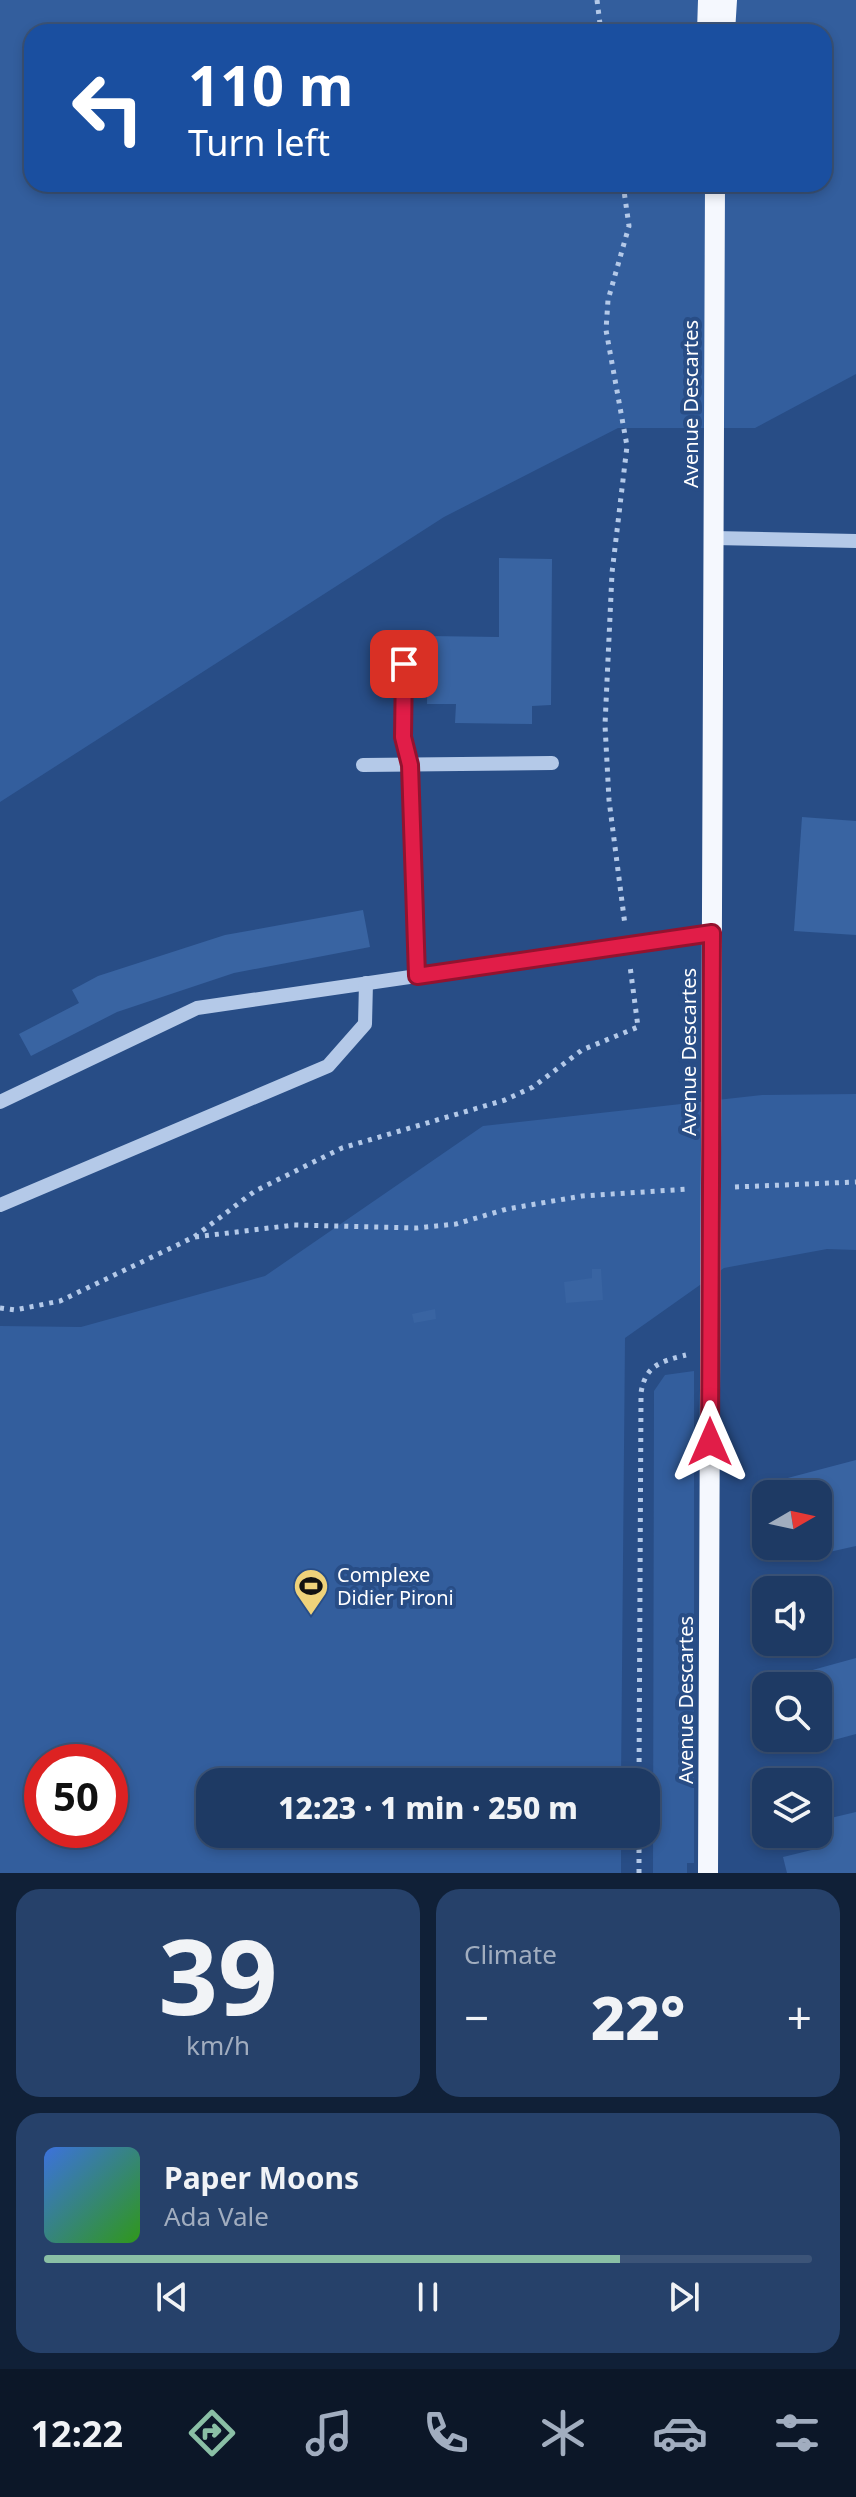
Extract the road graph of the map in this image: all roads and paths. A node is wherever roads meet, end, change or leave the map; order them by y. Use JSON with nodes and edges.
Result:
{"nodes":[{"id":1,"x":597,"y":0,"type":"edge"},
{"id":2,"x":708,"y":0,"type":"edge"},
{"id":3,"x":727,"y":0,"type":"edge"},
{"id":4,"x":600,"y":24,"type":"edge"},
{"id":5,"x":707,"y":24,"type":"edge"},
{"id":6,"x":726,"y":24,"type":"edge"},
{"id":7,"x":624,"y":192,"type":"edge"},
{"id":8,"x":715,"y":192,"type":"edge"},
{"id":9,"x":714,"y":538,"type":"junction"},
{"id":10,"x":856,"y":541,"type":"edge"},
{"id":11,"x":405,"y":640,"type":"dead end"},
{"id":12,"x":552,"y":763,"type":"dead end"},
{"id":13,"x":363,"y":765,"type":"dead end"},
{"id":14,"x":410,"y":765,"type":"junction"},
{"id":15,"x":625,"y":926,"type":"dead end"},
{"id":16,"x":712,"y":933,"type":"junction"},
{"id":17,"x":630,"y":962,"type":"dead end"},
{"id":18,"x":417,"y":976,"type":"junction"},
{"id":19,"x":366,"y":983,"type":"junction"},
{"id":20,"x":0,"y":1102,"type":"edge"},
{"id":21,"x":856,"y":1182,"type":"edge"},
{"id":22,"x":719,"y":1188,"type":"dead end"},
{"id":23,"x":704,"y":1189,"type":"dead end"},
{"id":24,"x":0,"y":1205,"type":"edge"},
{"id":25,"x":194,"y":1237,"type":"junction"},
{"id":26,"x":0,"y":1308,"type":"edge"},
{"id":27,"x":710,"y":1351,"type":"junction"},
{"id":28,"x":639,"y":1768,"type":"edge"},
{"id":29,"x":639,"y":1848,"type":"edge"},
{"id":30,"x":639,"y":1873,"type":"edge"},
{"id":31,"x":708,"y":1873,"type":"edge"}],
"edges":[{"from":1,"to":4,"type":"path"},
{"from":2,"to":5,"type":"main road"},
{"from":3,"to":6,"type":"main road"},
{"from":7,"to":15,"type":"path"},
{"from":8,"to":9,"type":"main road","name":"Avenue Descartes"},
{"from":9,"to":10,"type":"lane"},
{"from":9,"to":16,"type":"main road","name":"Avenue Descartes"},
{"from":11,"to":14,"type":"lane"},
{"from":12,"to":14,"type":"lane"},
{"from":13,"to":14,"type":"lane"},
{"from":14,"to":18,"type":"lane"},
{"from":16,"to":18,"type":"lane"},
{"from":16,"to":27,"type":"main road","name":"Avenue Descartes"},
{"from":17,"to":25,"type":"path"},
{"from":18,"to":19,"type":"lane"},
{"from":19,"to":20,"type":"lane"},
{"from":19,"to":24,"type":"lane"},
{"from":21,"to":22,"type":"path"},
{"from":23,"to":25,"type":"path"},
{"from":25,"to":26,"type":"path"},
{"from":27,"to":28,"type":"path"},
{"from":27,"to":31,"type":"main road","name":"Avenue Descartes"},
{"from":29,"to":30,"type":"path"}]}
